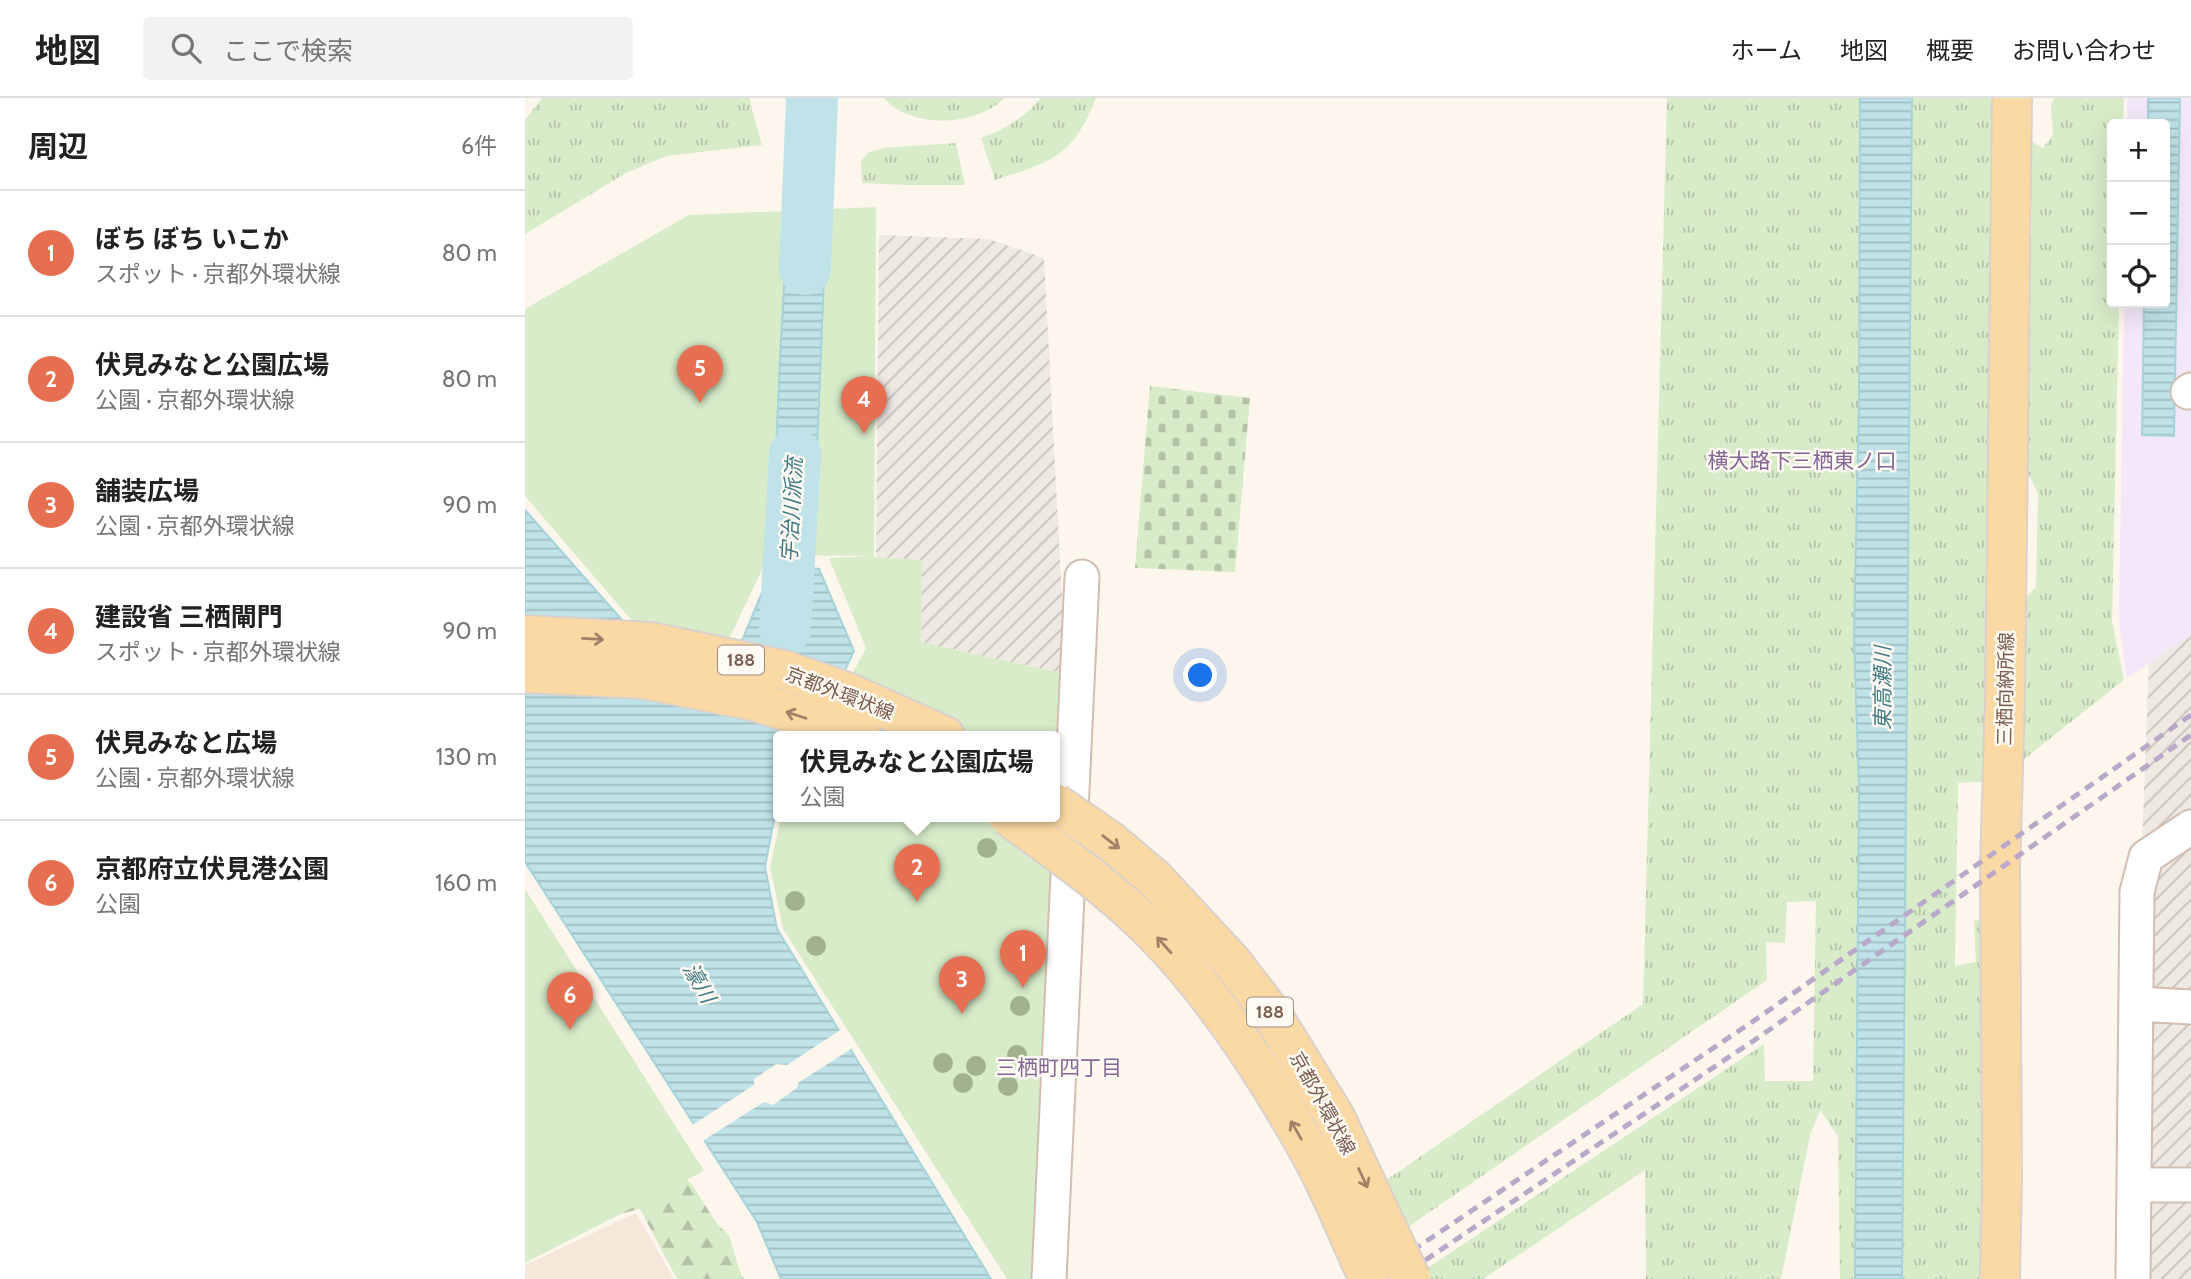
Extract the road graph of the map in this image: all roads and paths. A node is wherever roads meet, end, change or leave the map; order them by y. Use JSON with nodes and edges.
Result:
{"nodes":[{"id":1,"x":2012,"y":98,"type":"edge"},
{"id":2,"x":1082,"y":577,"type":"dead end"},
{"id":3,"x":525,"y":635,"type":"edge"},
{"id":4,"x":525,"y":673,"type":"edge"},
{"id":5,"x":846,"y":731,"type":"edge"},
{"id":6,"x":934,"y":731,"type":"edge"},
{"id":7,"x":1060,"y":806,"type":"edge"},
{"id":8,"x":1016,"y":822,"type":"edge"},
{"id":9,"x":2191,"y":827,"type":"edge"},
{"id":10,"x":2136,"y":1004,"type":"junction"},
{"id":11,"x":2191,"y":1007,"type":"edge"},
{"id":12,"x":2134,"y":1185,"type":"junction"},
{"id":13,"x":2191,"y":1185,"type":"edge"},
{"id":14,"x":1049,"y":1279,"type":"edge"},
{"id":15,"x":1369,"y":1279,"type":"edge"},
{"id":16,"x":1411,"y":1279,"type":"edge"},
{"id":17,"x":2000,"y":1279,"type":"edge"},
{"id":18,"x":2133,"y":1279,"type":"edge"}],
"edges":[{"from":1,"to":17,"type":"main road","name":"三栖向納所線"},
{"from":2,"to":14,"type":"street"},
{"from":3,"to":6,"type":"main road","name":"京都外環状線","number":"188","one_way":true},
{"from":5,"to":4,"type":"main road","name":"京都外環状線","number":"188","one_way":true},
{"from":7,"to":16,"type":"main road","name":"京都外環状線","number":"188","one_way":true,"bridge":true},
{"from":15,"to":8,"type":"main road","name":"京都外環状線","number":"188","one_way":true,"bridge":true},
{"from":9,"to":10,"type":"street"},
{"from":10,"to":11,"type":"street"},
{"from":10,"to":12,"type":"street"},
{"from":12,"to":13,"type":"street"},
{"from":12,"to":18,"type":"street"}]}
